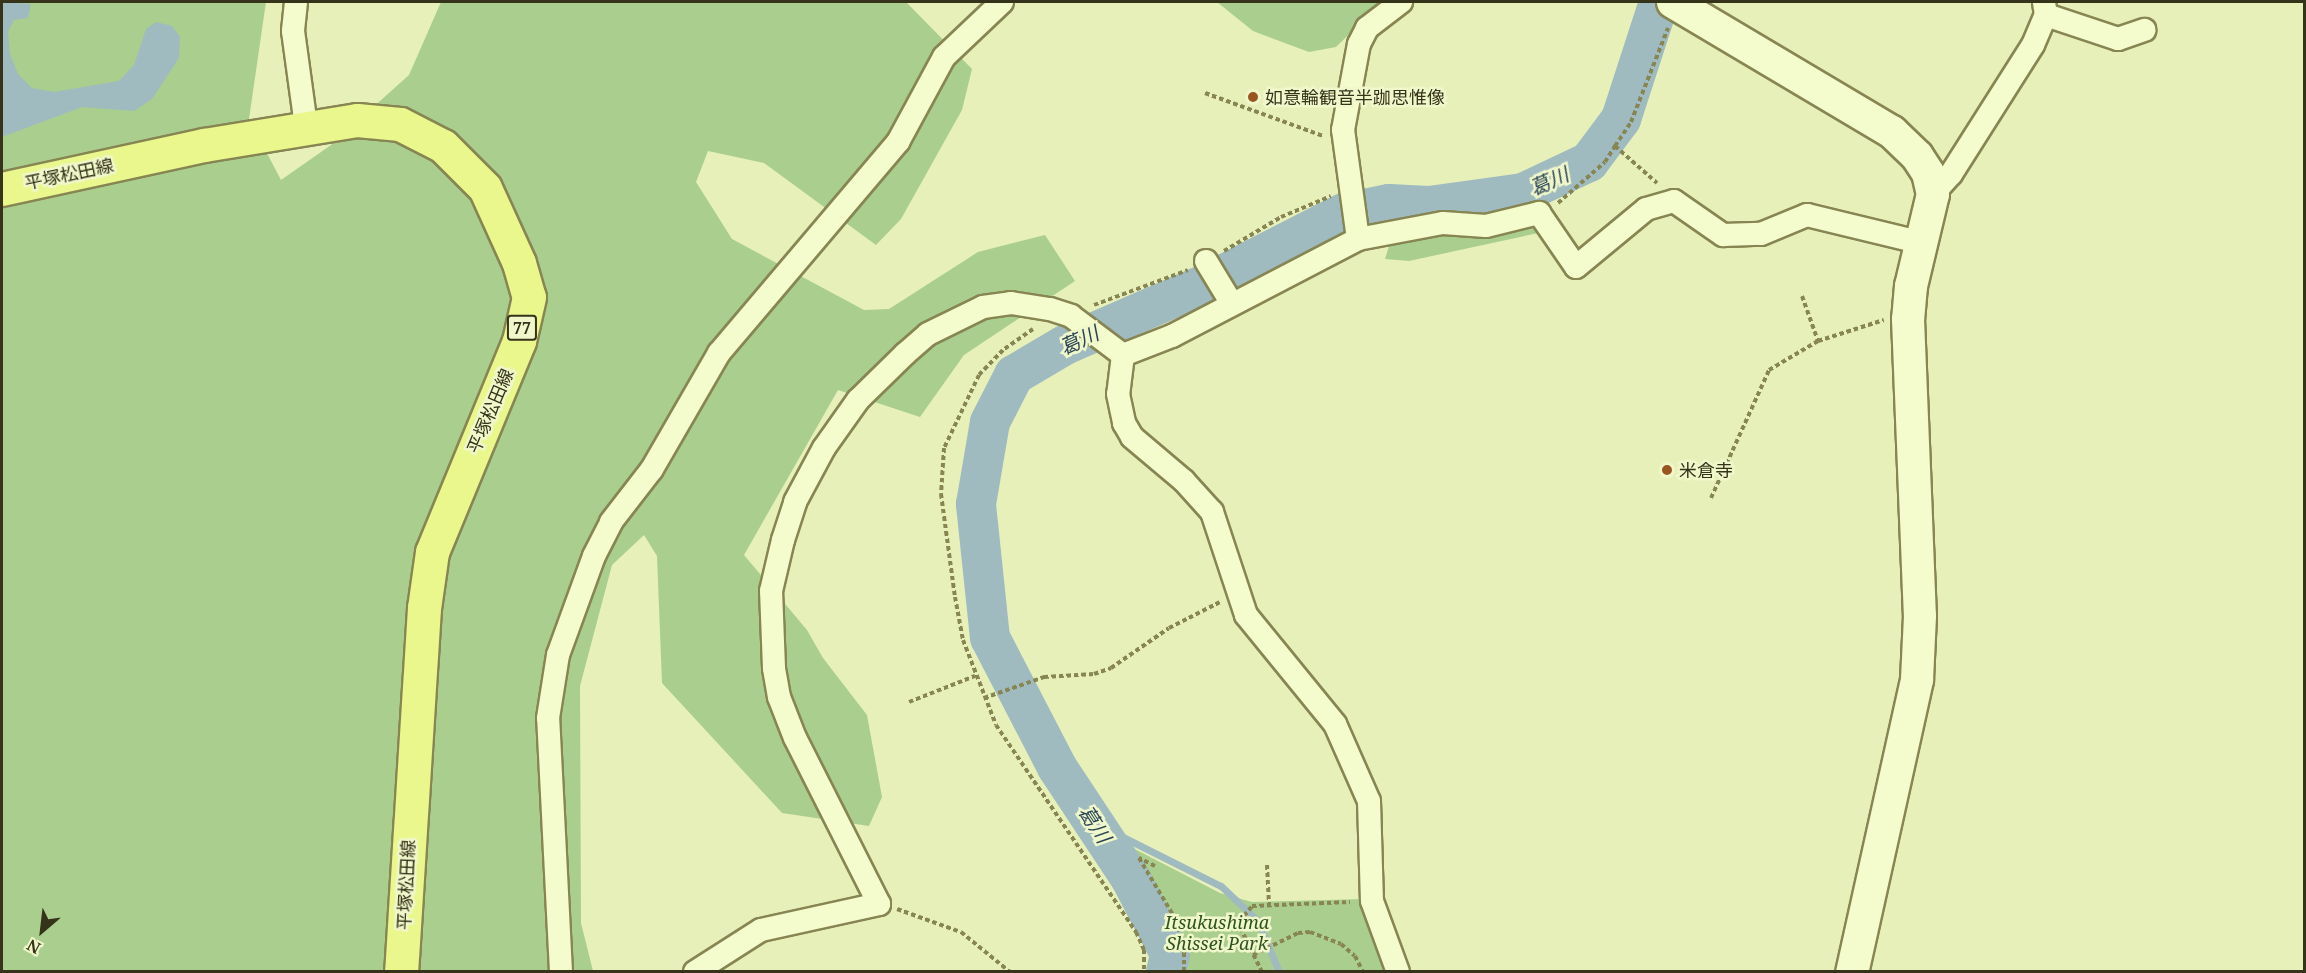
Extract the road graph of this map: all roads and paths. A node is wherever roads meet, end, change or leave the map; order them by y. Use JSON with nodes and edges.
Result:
{"nodes":[{"id":1,"x":296,"y":2,"type":"edge"},
{"id":2,"x":1002,"y":2,"type":"edge"},
{"id":3,"x":1401,"y":2,"type":"edge"},
{"id":4,"x":2045,"y":8,"type":"edge"},
{"id":5,"x":1671,"y":13,"type":"edge"},
{"id":6,"x":2144,"y":30,"type":"dead end"},
{"id":7,"x":1205,"y":93,"type":"dead end"},
{"id":8,"x":306,"y":126,"type":"junction"},
{"id":9,"x":1345,"y":139,"type":"junction"},
{"id":10,"x":1615,"y":146,"type":"junction"},
{"id":11,"x":2,"y":189,"type":"edge"},
{"id":12,"x":1353,"y":189,"type":"junction"},
{"id":13,"x":1933,"y":194,"type":"junction"},
{"id":14,"x":1674,"y":201,"type":"junction"},
{"id":15,"x":1539,"y":213,"type":"junction"},
{"id":16,"x":1357,"y":235,"type":"junction"},
{"id":17,"x":1923,"y":243,"type":"junction"},
{"id":18,"x":1206,"y":261,"type":"junction"},
{"id":19,"x":1802,"y":296,"type":"dead end"},
{"id":20,"x":1232,"y":304,"type":"junction"},
{"id":21,"x":1068,"y":317,"type":"junction"},
{"id":22,"x":1908,"y":319,"type":"junction"},
{"id":23,"x":1818,"y":341,"type":"junction"},
{"id":24,"x":1117,"y":350,"type":"junction"},
{"id":25,"x":1712,"y":498,"type":"dead end"},
{"id":26,"x":1239,"y":592,"type":"junction"},
{"id":27,"x":976,"y":676,"type":"junction"},
{"id":28,"x":984,"y":698,"type":"junction"},
{"id":29,"x":909,"y":702,"type":"dead end"},
{"id":30,"x":1267,"y":865,"type":"dead end"},
{"id":31,"x":1155,"y":866,"type":"dead end"},
{"id":32,"x":1372,"y":901,"type":"junction"},
{"id":33,"x":879,"y":904,"type":"junction"},
{"id":34,"x":1269,"y":905,"type":"junction"},
{"id":35,"x":1244,"y":916,"type":"dead end"},
{"id":36,"x":1237,"y":921,"type":"dead end"},
{"id":37,"x":1253,"y":955,"type":"junction"},
{"id":38,"x":401,"y":972,"type":"edge"},
{"id":39,"x":561,"y":972,"type":"edge"},
{"id":40,"x":695,"y":972,"type":"edge"},
{"id":41,"x":1010,"y":972,"type":"edge"},
{"id":42,"x":1144,"y":972,"type":"edge"},
{"id":43,"x":1184,"y":972,"type":"edge"},
{"id":44,"x":1262,"y":972,"type":"edge"},
{"id":45,"x":1363,"y":972,"type":"edge"},
{"id":46,"x":1398,"y":972,"type":"edge"},
{"id":47,"x":1852,"y":972,"type":"edge"}],
"edges":[{"from":1,"to":8,"type":"street"},
{"from":2,"to":39,"type":"street"},
{"from":3,"to":9,"type":"street"},
{"from":4,"to":6,"type":"street"},
{"from":4,"to":13,"type":"street"},
{"from":5,"to":10,"type":"path"},
{"from":5,"to":13,"type":"street"},
{"from":7,"to":9,"type":"path"},
{"from":8,"to":11,"type":"main road","name":"平塚松田線","number":"77"},
{"from":8,"to":38,"type":"main road","name":"平塚松田線","number":"77"},
{"from":9,"to":12,"type":"street"},
{"from":10,"to":14,"type":"path"},
{"from":10,"to":15,"type":"path"},
{"from":12,"to":16,"type":"street"},
{"from":12,"to":18,"type":"path"},
{"from":13,"to":17,"type":"street"},
{"from":14,"to":15,"type":"street"},
{"from":14,"to":17,"type":"street"},
{"from":15,"to":16,"type":"street"},
{"from":16,"to":20,"type":"street"},
{"from":17,"to":22,"type":"street"},
{"from":18,"to":20,"type":"street"},
{"from":18,"to":21,"type":"path"},
{"from":19,"to":23,"type":"path"},
{"from":20,"to":24,"type":"street"},
{"from":21,"to":24,"type":"street"},
{"from":21,"to":27,"type":"path"},
{"from":21,"to":33,"type":"street"},
{"from":22,"to":23,"type":"path"},
{"from":22,"to":47,"type":"street"},
{"from":23,"to":25,"type":"path"},
{"from":24,"to":26,"type":"street"},
{"from":26,"to":28,"type":"path"},
{"from":26,"to":32,"type":"street"},
{"from":27,"to":28,"type":"path"},
{"from":27,"to":29,"type":"path"},
{"from":28,"to":42,"type":"path"},
{"from":30,"to":34,"type":"path"},
{"from":31,"to":43,"type":"path"},
{"from":32,"to":34,"type":"path"},
{"from":32,"to":46,"type":"street"},
{"from":33,"to":40,"type":"street"},
{"from":33,"to":41,"type":"path"},
{"from":34,"to":35,"type":"path"},
{"from":36,"to":37,"type":"path"},
{"from":37,"to":44,"type":"path"},
{"from":37,"to":45,"type":"path"}]}
